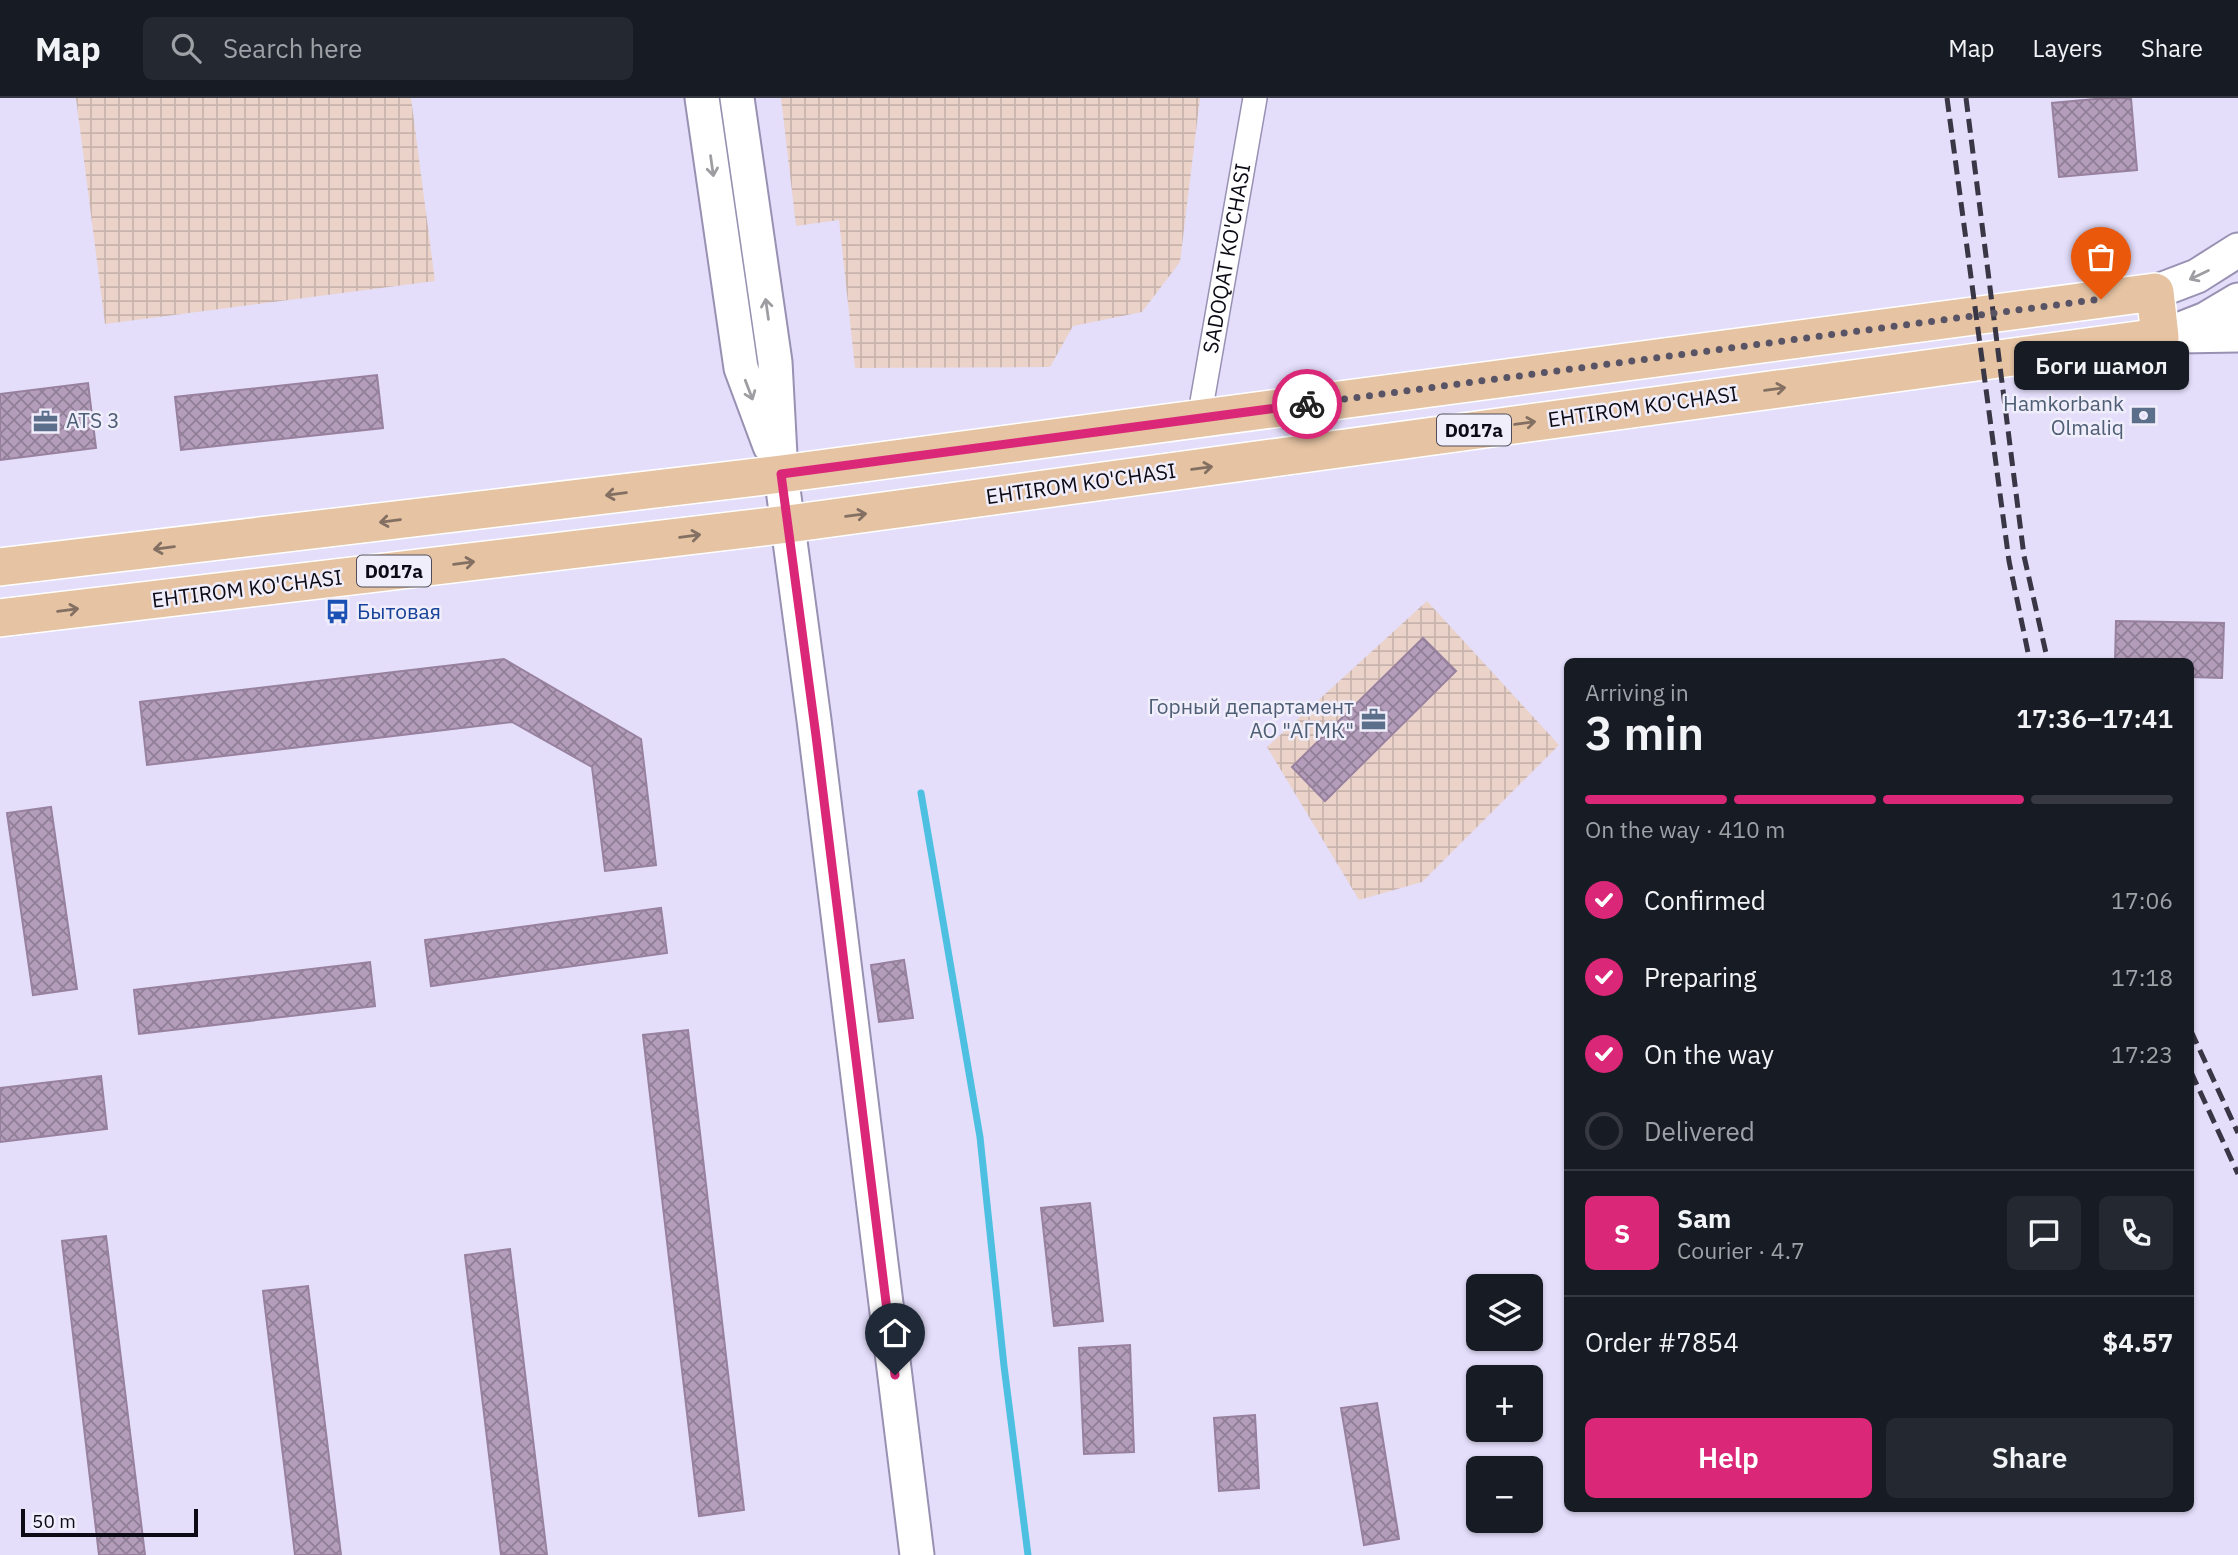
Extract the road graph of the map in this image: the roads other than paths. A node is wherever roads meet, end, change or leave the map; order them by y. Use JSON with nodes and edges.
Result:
{"nodes":[{"id":1,"x":702,"y":98,"type":"edge"},
{"id":2,"x":737,"y":98,"type":"edge"},
{"id":3,"x":1255,"y":98,"type":"edge"},
{"id":4,"x":2238,"y":250,"type":"edge"},
{"id":5,"x":2155,"y":292,"type":"junction"},
{"id":6,"x":2238,"y":300,"type":"edge"},
{"id":7,"x":2238,"y":335,"type":"edge"},
{"id":8,"x":2160,"y":337,"type":"junction"},
{"id":9,"x":1199,"y":419,"type":"junction"},
{"id":10,"x":781,"y":474,"type":"junction"},
{"id":11,"x":788,"y":524,"type":"junction"},
{"id":12,"x":0,"y":567,"type":"edge"},
{"id":13,"x":0,"y":618,"type":"edge"},
{"id":14,"x":917,"y":1555,"type":"edge"}],
"edges":[{"from":1,"to":10,"type":"main road","one_way":true},
{"from":10,"to":2,"type":"main road","one_way":true},
{"from":3,"to":9,"type":"street","name":"SADOQAT KO'CHASI"},
{"from":4,"to":5,"type":"main road","one_way":true},
{"from":5,"to":8,"type":"main road"},
{"from":5,"to":9,"type":"main road","number":"D017a"},
{"from":6,"to":8,"type":"main road"},
{"from":7,"to":8,"type":"main road"},
{"from":11,"to":8,"type":"main road","name":"EHTIROM KO'CHASI","number":"D017a","one_way":true},
{"from":9,"to":10,"type":"main road","number":"D017a"},
{"from":10,"to":11,"type":"main road"},
{"from":10,"to":12,"type":"main road","number":"D017a","one_way":true},
{"from":13,"to":11,"type":"main road","name":"EHTIROM KO'CHASI","number":"D017a","one_way":true},
{"from":11,"to":14,"type":"main road"}]}
